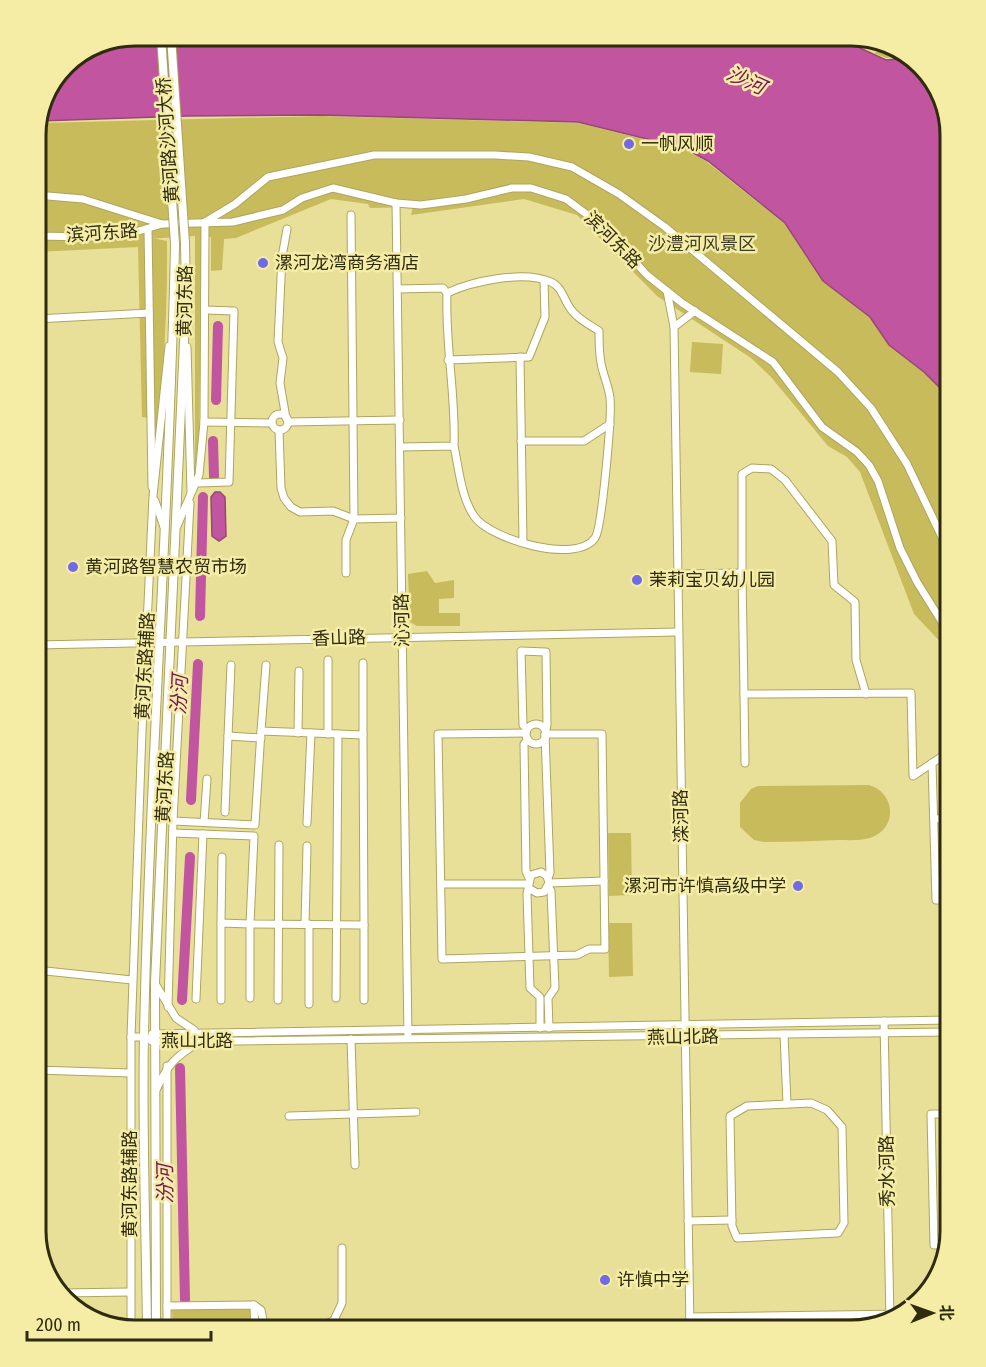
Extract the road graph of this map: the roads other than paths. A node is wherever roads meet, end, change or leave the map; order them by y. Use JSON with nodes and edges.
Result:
{"nodes":[{"id":1,"x":162,"y":46,"type":"edge"},
{"id":2,"x":172,"y":46,"type":"edge"},
{"id":3,"x":47,"y":196,"type":"edge"},
{"id":4,"x":396,"y":203,"type":"junction"},
{"id":5,"x":351,"y":215,"type":"dead end"},
{"id":6,"x":205,"y":222,"type":"junction"},
{"id":7,"x":162,"y":224,"type":"junction"},
{"id":8,"x":148,"y":229,"type":"junction"},
{"id":9,"x":286,"y":229,"type":"dead end"},
{"id":10,"x":47,"y":236,"type":"edge"},
{"id":11,"x":175,"y":243,"type":"joint"},
{"id":12,"x":185,"y":243,"type":"joint"},
{"id":13,"x":544,"y":281,"type":"junction"},
{"id":14,"x":398,"y":289,"type":"junction"},
{"id":15,"x":667,"y":291,"type":"junction"},
{"id":16,"x":447,"y":293,"type":"junction"},
{"id":17,"x":174,"y":296,"type":"junction"},
{"id":18,"x":186,"y":298,"type":"junction"},
{"id":19,"x":206,"y":310,"type":"junction"},
{"id":20,"x":695,"y":311,"type":"junction"},
{"id":21,"x":149,"y":313,"type":"junction"},
{"id":22,"x":47,"y":318,"type":"edge"},
{"id":23,"x":674,"y":327,"type":"junction"},
{"id":24,"x":520,"y":357,"type":"junction"},
{"id":25,"x":448,"y":360,"type":"junction"},
{"id":26,"x":287,"y":420,"type":"junction"},
{"id":27,"x":400,"y":420,"type":"junction"},
{"id":28,"x":353,"y":421,"type":"junction"},
{"id":29,"x":204,"y":422,"type":"junction"},
{"id":30,"x":229,"y":422,"type":"junction"},
{"id":31,"x":272,"y":423,"type":"junction"},
{"id":32,"x":609,"y":424,"type":"junction"},
{"id":33,"x":279,"y":430,"type":"junction"},
{"id":34,"x":521,"y":441,"type":"junction"},
{"id":35,"x":454,"y":446,"type":"junction"},
{"id":36,"x":400,"y":447,"type":"junction"},
{"id":37,"x":197,"y":483,"type":"junction"},
{"id":38,"x":153,"y":496,"type":"junction"},
{"id":39,"x":191,"y":497,"type":"junction"},
{"id":40,"x":401,"y":518,"type":"junction"},
{"id":41,"x":354,"y":519,"type":"junction"},
{"id":42,"x":165,"y":528,"type":"junction"},
{"id":43,"x":176,"y":528,"type":"junction"},
{"id":44,"x":940,"y":533,"type":"edge"},
{"id":45,"x":524,"y":542,"type":"junction"},
{"id":46,"x":346,"y":573,"type":"dead end"},
{"id":47,"x":742,"y":573,"type":"junction"},
{"id":48,"x":678,"y":574,"type":"junction"},
{"id":49,"x":940,"y":619,"type":"edge"},
{"id":50,"x":678,"y":632,"type":"junction"},
{"id":51,"x":402,"y":636,"type":"junction"},
{"id":52,"x":147,"y":642,"type":"junction"},
{"id":53,"x":158,"y":642,"type":"junction"},
{"id":54,"x":177,"y":642,"type":"junction"},
{"id":55,"x":47,"y":645,"type":"edge"},
{"id":56,"x":328,"y":660,"type":"dead end"},
{"id":57,"x":363,"y":663,"type":"dead end"},
{"id":58,"x":231,"y":665,"type":"dead end"},
{"id":59,"x":266,"y":665,"type":"dead end"},
{"id":60,"x":299,"y":671,"type":"dead end"},
{"id":61,"x":744,"y":694,"type":"junction"},
{"id":62,"x":866,"y":694,"type":"junction"},
{"id":63,"x":298,"y":733,"type":"junction"},
{"id":64,"x":311,"y":733,"type":"junction"},
{"id":65,"x":261,"y":734,"type":"junction"},
{"id":66,"x":328,"y":734,"type":"junction"},
{"id":67,"x":338,"y":734,"type":"junction"},
{"id":68,"x":527,"y":734,"type":"junction"},
{"id":69,"x":545,"y":734,"type":"junction"},
{"id":70,"x":363,"y":735,"type":"junction"},
{"id":71,"x":228,"y":736,"type":"junction"},
{"id":72,"x":940,"y":758,"type":"edge"},
{"id":73,"x":745,"y":763,"type":"dead end"},
{"id":74,"x":932,"y":763,"type":"junction"},
{"id":75,"x":207,"y":779,"type":"dead end"},
{"id":76,"x":225,"y":812,"type":"dead end"},
{"id":77,"x":934,"y":819,"type":"junction"},
{"id":78,"x":940,"y":819,"type":"edge"},
{"id":79,"x":173,"y":821,"type":"junction"},
{"id":80,"x":204,"y":822,"type":"junction"},
{"id":81,"x":307,"y":823,"type":"dead end"},
{"id":82,"x":173,"y":833,"type":"junction"},
{"id":83,"x":203,"y":834,"type":"junction"},
{"id":84,"x":279,"y":845,"type":"dead end"},
{"id":85,"x":307,"y":846,"type":"dead end"},
{"id":86,"x":222,"y":857,"type":"dead end"},
{"id":87,"x":604,"y":881,"type":"junction"},
{"id":88,"x":548,"y":882,"type":"junction"},
{"id":89,"x":441,"y":884,"type":"junction"},
{"id":90,"x":529,"y":884,"type":"junction"},
{"id":91,"x":940,"y":900,"type":"edge"},
{"id":92,"x":220,"y":923,"type":"junction"},
{"id":93,"x":250,"y":924,"type":"junction"},
{"id":94,"x":277,"y":924,"type":"junction"},
{"id":95,"x":307,"y":924,"type":"junction"},
{"id":96,"x":337,"y":924,"type":"junction"},
{"id":97,"x":364,"y":925,"type":"junction"},
{"id":98,"x":554,"y":955,"type":"junction"},
{"id":99,"x":530,"y":956,"type":"junction"},
{"id":100,"x":46,"y":971,"type":"edge"},
{"id":101,"x":132,"y":980,"type":"junction"},
{"id":102,"x":155,"y":983,"type":"junction"},
{"id":103,"x":250,"y":998,"type":"dead end"},
{"id":104,"x":336,"y":998,"type":"dead end"},
{"id":105,"x":196,"y":999,"type":"dead end"},
{"id":106,"x":220,"y":1000,"type":"dead end"},
{"id":107,"x":278,"y":1000,"type":"dead end"},
{"id":108,"x":364,"y":1000,"type":"dead end"},
{"id":109,"x":309,"y":1004,"type":"dead end"},
{"id":110,"x":168,"y":1007,"type":"junction"},
{"id":111,"x":940,"y":1020,"type":"edge"},
{"id":112,"x":884,"y":1021,"type":"junction"},
{"id":113,"x":684,"y":1026,"type":"junction"},
{"id":114,"x":408,"y":1028,"type":"junction"},
{"id":115,"x":544,"y":1028,"type":"junction"},
{"id":116,"x":154,"y":1032,"type":"junction"},
{"id":117,"x":199,"y":1032,"type":"junction"},
{"id":118,"x":884,"y":1032,"type":"junction"},
{"id":119,"x":940,"y":1032,"type":"edge"},
{"id":120,"x":784,"y":1034,"type":"junction"},
{"id":121,"x":131,"y":1037,"type":"junction"},
{"id":122,"x":144,"y":1037,"type":"junction"},
{"id":123,"x":685,"y":1037,"type":"junction"},
{"id":124,"x":408,"y":1038,"type":"junction"},
{"id":125,"x":351,"y":1039,"type":"junction"},
{"id":126,"x":154,"y":1042,"type":"junction"},
{"id":127,"x":199,"y":1042,"type":"junction"},
{"id":128,"x":167,"y":1066,"type":"junction"},
{"id":129,"x":46,"y":1070,"type":"edge"},
{"id":130,"x":130,"y":1073,"type":"junction"},
{"id":131,"x":154,"y":1095,"type":"junction"},
{"id":132,"x":787,"y":1104,"type":"junction"},
{"id":133,"x":416,"y":1112,"type":"dead end"},
{"id":134,"x":353,"y":1114,"type":"junction"},
{"id":135,"x":940,"y":1114,"type":"edge"},
{"id":136,"x":289,"y":1116,"type":"dead end"},
{"id":137,"x":355,"y":1165,"type":"dead end"},
{"id":138,"x":732,"y":1220,"type":"junction"},
{"id":139,"x":688,"y":1221,"type":"junction"},
{"id":140,"x":938,"y":1245,"type":"edge"},
{"id":141,"x":342,"y":1248,"type":"dead end"},
{"id":142,"x":130,"y":1292,"type":"junction"},
{"id":143,"x":72,"y":1293,"type":"edge"},
{"id":144,"x":254,"y":1305,"type":"junction"},
{"id":145,"x":168,"y":1306,"type":"junction"},
{"id":146,"x":890,"y":1311,"type":"edge"},
{"id":147,"x":690,"y":1317,"type":"joint"},
{"id":148,"x":873,"y":1317,"type":"edge"},
{"id":149,"x":131,"y":1320,"type":"edge"},
{"id":150,"x":147,"y":1320,"type":"edge"},
{"id":151,"x":156,"y":1320,"type":"edge"},
{"id":152,"x":167,"y":1320,"type":"edge"},
{"id":153,"x":255,"y":1320,"type":"edge"},
{"id":154,"x":263,"y":1320,"type":"edge"},
{"id":155,"x":334,"y":1320,"type":"edge"}],
"edges":[{"from":1,"to":11,"type":"main road","name":"黄河路沙河大桥","bridge":true},
{"from":2,"to":12,"type":"main road","name":"黄河路沙河大桥","bridge":true},
{"from":3,"to":7,"type":"street"},
{"from":4,"to":6,"type":"street","name":"滨河东路"},
{"from":4,"to":14,"type":"street","name":"沁河路"},
{"from":4,"to":15,"type":"street","name":"滨河东路"},
{"from":5,"to":28,"type":"street"},
{"from":6,"to":7,"type":"street","name":"滨河东路"},
{"from":6,"to":19,"type":"street"},
{"from":6,"to":44,"type":"street"},
{"from":7,"to":8,"type":"street","name":"滨河东路"},
{"from":8,"to":10,"type":"street","name":"滨河东路"},
{"from":8,"to":21,"type":"street"},
{"from":9,"to":26,"type":"street"},
{"from":11,"to":17,"type":"main road","name":"黄河东路"},
{"from":12,"to":18,"type":"main road","name":"黄河东路"},
{"from":13,"to":16,"type":"street"},
{"from":13,"to":24,"type":"street"},
{"from":13,"to":32,"type":"street"},
{"from":14,"to":16,"type":"street"},
{"from":14,"to":27,"type":"street","name":"沁河路"},
{"from":15,"to":20,"type":"street","name":"滨河东路"},
{"from":15,"to":23,"type":"street","name":"滦河路"},
{"from":16,"to":25,"type":"street"},
{"from":17,"to":38,"type":"street","name":"黄河东路辅路"},
{"from":17,"to":42,"type":"main road","name":"黄河东路"},
{"from":18,"to":39,"type":"street","name":"黄河东路辅路"},
{"from":18,"to":43,"type":"main road","name":"黄河东路"},
{"from":19,"to":29,"type":"street"},
{"from":19,"to":30,"type":"street"},
{"from":20,"to":23,"type":"street"},
{"from":20,"to":49,"type":"street","name":"滨河东路"},
{"from":21,"to":22,"type":"street"},
{"from":21,"to":38,"type":"street"},
{"from":23,"to":48,"type":"street","name":"滦河路"},
{"from":24,"to":25,"type":"street"},
{"from":24,"to":34,"type":"street"},
{"from":25,"to":35,"type":"street"},
{"from":26,"to":28,"type":"street"},
{"from":26,"to":31,"type":"street"},
{"from":26,"to":33,"type":"street"},
{"from":27,"to":28,"type":"street"},
{"from":27,"to":36,"type":"street","name":"沁河路"},
{"from":28,"to":41,"type":"street"},
{"from":29,"to":30,"type":"street"},
{"from":29,"to":37,"type":"street"},
{"from":30,"to":31,"type":"street"},
{"from":30,"to":37,"type":"street"},
{"from":31,"to":33,"type":"street"},
{"from":32,"to":34,"type":"street"},
{"from":32,"to":45,"type":"street"},
{"from":33,"to":41,"type":"street"},
{"from":34,"to":45,"type":"street"},
{"from":35,"to":36,"type":"street"},
{"from":35,"to":45,"type":"street"},
{"from":36,"to":40,"type":"street","name":"沁河路"},
{"from":37,"to":39,"type":"street"},
{"from":38,"to":42,"type":"street"},
{"from":38,"to":52,"type":"street","name":"黄河东路辅路"},
{"from":39,"to":43,"type":"street"},
{"from":39,"to":54,"type":"street","name":"黄河东路辅路"},
{"from":40,"to":41,"type":"street"},
{"from":40,"to":51,"type":"street","name":"沁河路"},
{"from":41,"to":46,"type":"street"},
{"from":42,"to":53,"type":"main road","name":"黄河东路"},
{"from":43,"to":54,"type":"main road","name":"黄河东路"},
{"from":47,"to":48,"type":"street"},
{"from":47,"to":61,"type":"street"},
{"from":47,"to":62,"type":"street"},
{"from":48,"to":50,"type":"street","name":"滦河路"},
{"from":50,"to":51,"type":"street","name":"香山路"},
{"from":50,"to":113,"type":"street","name":"滦河路"},
{"from":51,"to":54,"type":"street","name":"香山路"},
{"from":51,"to":114,"type":"street","name":"沁河路"},
{"from":52,"to":53,"type":"street","name":"香山路"},
{"from":52,"to":55,"type":"street","name":"香山路"},
{"from":52,"to":101,"type":"street","name":"黄河东路辅路"},
{"from":53,"to":54,"type":"street","name":"香山路"},
{"from":53,"to":122,"type":"main road","name":"黄河东路"},
{"from":54,"to":79,"type":"street","name":"黄河东路辅路"},
{"from":54,"to":102,"type":"main road","name":"黄河东路"},
{"from":56,"to":66,"type":"street"},
{"from":57,"to":70,"type":"street"},
{"from":58,"to":71,"type":"street"},
{"from":59,"to":65,"type":"street"},
{"from":60,"to":63,"type":"street"},
{"from":61,"to":62,"type":"street"},
{"from":61,"to":73,"type":"street"},
{"from":62,"to":74,"type":"street"},
{"from":63,"to":64,"type":"street"},
{"from":63,"to":65,"type":"street"},
{"from":64,"to":66,"type":"street"},
{"from":64,"to":81,"type":"street"},
{"from":65,"to":71,"type":"street"},
{"from":65,"to":80,"type":"street"},
{"from":66,"to":67,"type":"street"},
{"from":67,"to":70,"type":"street"},
{"from":67,"to":96,"type":"street"},
{"from":68,"to":69,"type":"street"},
{"from":68,"to":69,"type":"street"},
{"from":68,"to":69,"type":"street"},
{"from":68,"to":89,"type":"street"},
{"from":68,"to":90,"type":"street"},
{"from":69,"to":87,"type":"street"},
{"from":69,"to":88,"type":"street"},
{"from":70,"to":97,"type":"street"},
{"from":71,"to":76,"type":"street"},
{"from":72,"to":74,"type":"street"},
{"from":74,"to":77,"type":"street"},
{"from":75,"to":80,"type":"street"},
{"from":77,"to":78,"type":"street"},
{"from":77,"to":91,"type":"street"},
{"from":79,"to":80,"type":"street"},
{"from":79,"to":82,"type":"street","name":"黄河东路辅路"},
{"from":82,"to":83,"type":"street"},
{"from":82,"to":110,"type":"street","name":"黄河东路辅路"},
{"from":83,"to":93,"type":"street"},
{"from":83,"to":105,"type":"street"},
{"from":84,"to":94,"type":"street"},
{"from":85,"to":95,"type":"street"},
{"from":86,"to":92,"type":"street"},
{"from":87,"to":88,"type":"street"},
{"from":87,"to":98,"type":"street"},
{"from":88,"to":90,"type":"street"},
{"from":88,"to":90,"type":"street"},
{"from":88,"to":98,"type":"street"},
{"from":89,"to":90,"type":"street"},
{"from":89,"to":99,"type":"street"},
{"from":90,"to":99,"type":"street"},
{"from":92,"to":93,"type":"street"},
{"from":92,"to":106,"type":"street"},
{"from":93,"to":94,"type":"street"},
{"from":93,"to":103,"type":"street"},
{"from":94,"to":95,"type":"street"},
{"from":94,"to":107,"type":"street"},
{"from":95,"to":96,"type":"street"},
{"from":95,"to":109,"type":"street"},
{"from":96,"to":97,"type":"street"},
{"from":96,"to":104,"type":"street"},
{"from":97,"to":108,"type":"street"},
{"from":98,"to":99,"type":"street"},
{"from":98,"to":115,"type":"street"},
{"from":99,"to":115,"type":"street"},
{"from":100,"to":101,"type":"street"},
{"from":101,"to":121,"type":"street","name":"黄河东路辅路"},
{"from":102,"to":110,"type":"street"},
{"from":102,"to":116,"type":"main road","name":"黄河东路"},
{"from":110,"to":117,"type":"street"},
{"from":111,"to":112,"type":"street","name":"燕山北路"},
{"from":112,"to":113,"type":"street","name":"燕山北路"},
{"from":112,"to":118,"type":"street","name":"秀水河路"},
{"from":113,"to":115,"type":"street","name":"燕山北路"},
{"from":113,"to":123,"type":"street","name":"滦河路"},
{"from":114,"to":115,"type":"street","name":"燕山北路"},
{"from":114,"to":117,"type":"street","name":"燕山北路"},
{"from":114,"to":124,"type":"street","name":"沁河路"},
{"from":116,"to":117,"type":"street","name":"燕山北路"},
{"from":116,"to":122,"type":"street","name":"燕山北路"},
{"from":116,"to":126,"type":"main road","name":"黄河东路"},
{"from":118,"to":119,"type":"street","name":"燕山北路"},
{"from":118,"to":120,"type":"street","name":"燕山北路"},
{"from":118,"to":146,"type":"street","name":"秀水河路"},
{"from":120,"to":123,"type":"street","name":"燕山北路"},
{"from":120,"to":132,"type":"street"},
{"from":121,"to":122,"type":"street"},
{"from":121,"to":130,"type":"street","name":"黄河东路辅路"},
{"from":122,"to":126,"type":"street","name":"燕山北路"},
{"from":122,"to":150,"type":"main road","name":"黄河东路"},
{"from":123,"to":124,"type":"street","name":"燕山北路"},
{"from":123,"to":139,"type":"street","name":"滦河路"},
{"from":124,"to":125,"type":"street","name":"燕山北路"},
{"from":125,"to":127,"type":"street","name":"燕山北路"},
{"from":125,"to":134,"type":"street"},
{"from":126,"to":127,"type":"street","name":"燕山北路"},
{"from":126,"to":131,"type":"main road","name":"黄河东路"},
{"from":127,"to":128,"type":"street"},
{"from":128,"to":131,"type":"street"},
{"from":128,"to":145,"type":"street","name":"黄河东路辅路"},
{"from":129,"to":130,"type":"street"},
{"from":130,"to":142,"type":"street","name":"黄河东路辅路"},
{"from":131,"to":151,"type":"main road","name":"黄河东路"},
{"from":132,"to":138,"type":"street"},
{"from":132,"to":138,"type":"street"},
{"from":133,"to":134,"type":"street"},
{"from":134,"to":136,"type":"street"},
{"from":134,"to":137,"type":"street"},
{"from":135,"to":140,"type":"street"},
{"from":138,"to":139,"type":"street"},
{"from":139,"to":147,"type":"street","name":"滦河路"},
{"from":141,"to":155,"type":"street"},
{"from":142,"to":143,"type":"street"},
{"from":142,"to":149,"type":"street","name":"黄河东路辅路"},
{"from":144,"to":145,"type":"street"},
{"from":144,"to":153,"type":"street"},
{"from":144,"to":154,"type":"street"},
{"from":145,"to":152,"type":"street","name":"黄河东路辅路"},
{"from":147,"to":148,"type":"street"}]}
